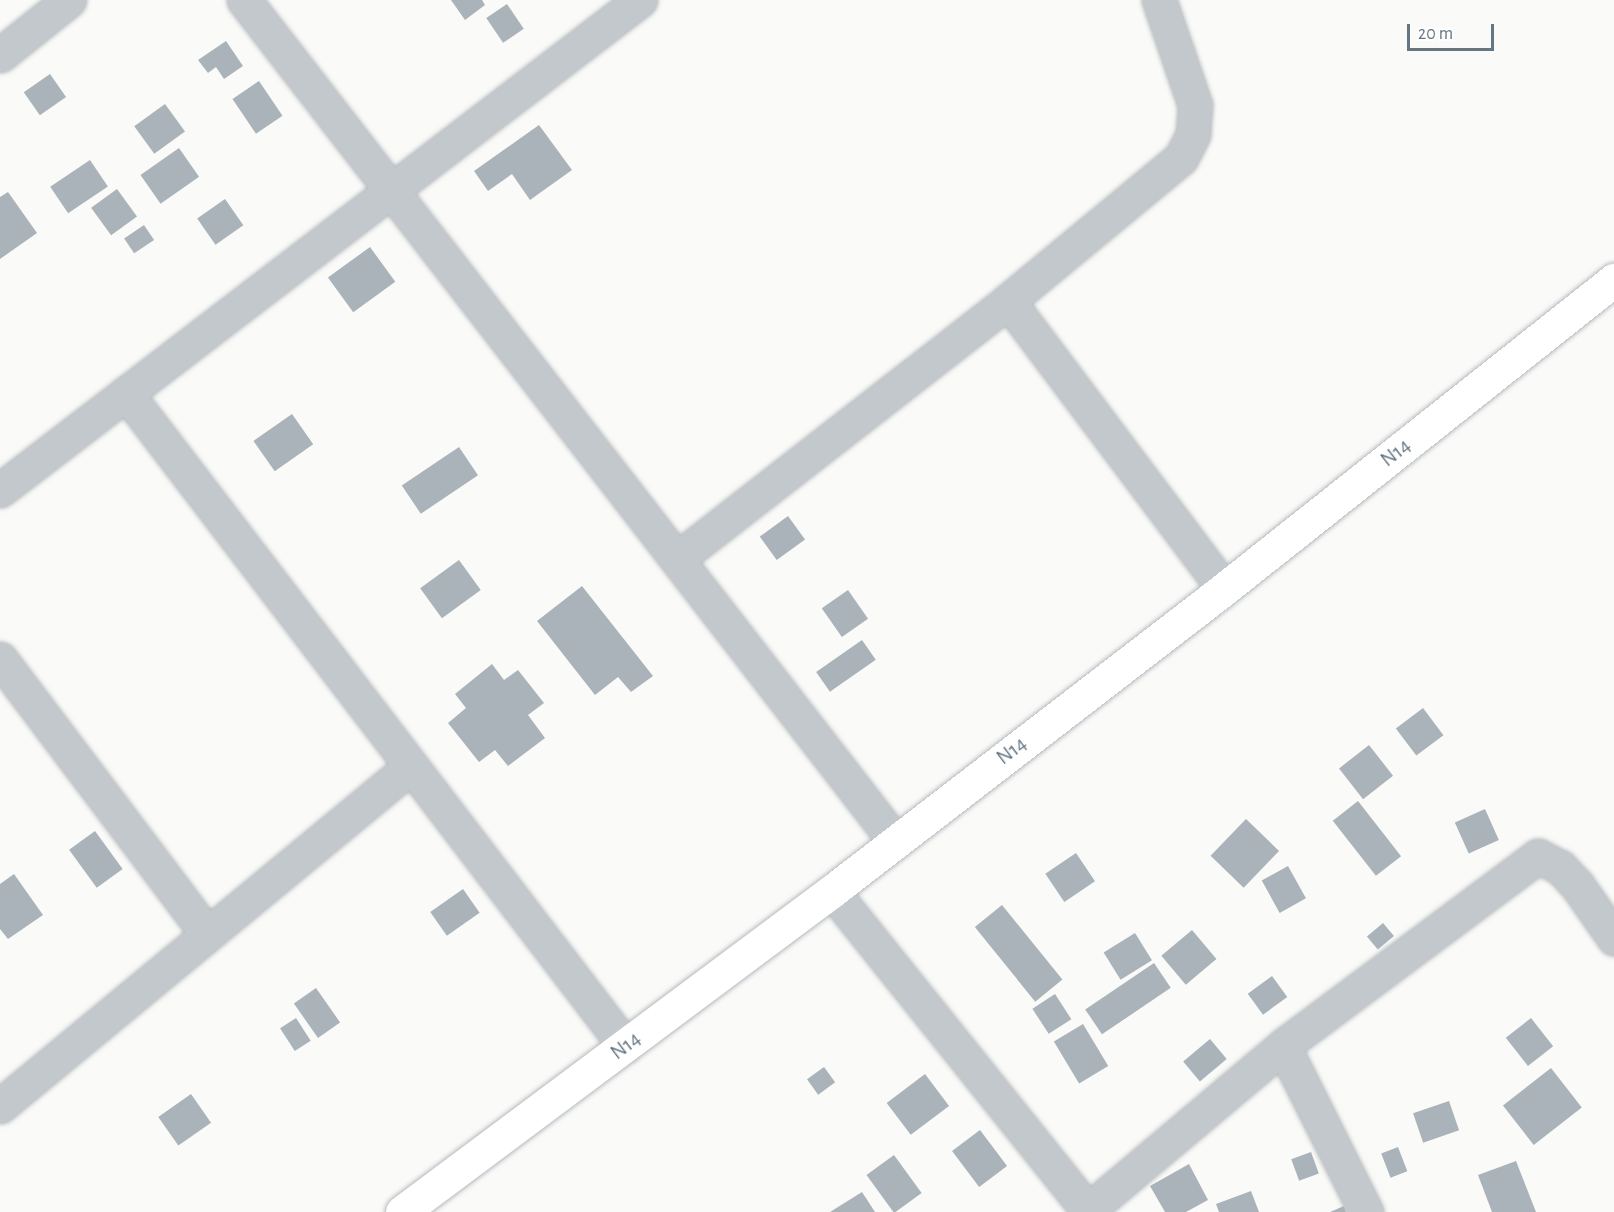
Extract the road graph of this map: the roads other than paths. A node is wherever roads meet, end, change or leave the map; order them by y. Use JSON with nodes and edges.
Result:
{"nodes":[{"id":1,"x":69,"y":0,"type":"edge"},
{"id":2,"x":244,"y":0,"type":"edge"},
{"id":3,"x":640,"y":0,"type":"edge"},
{"id":4,"x":1159,"y":0,"type":"edge"},
{"id":5,"x":0,"y":55,"type":"edge"},
{"id":6,"x":392,"y":190,"type":"junction"},
{"id":7,"x":1614,"y":280,"type":"edge"},
{"id":8,"x":1008,"y":301,"type":"junction"},
{"id":9,"x":126,"y":393,"type":"junction"},
{"id":10,"x":0,"y":490,"type":"edge"},
{"id":11,"x":677,"y":559,"type":"junction"},
{"id":12,"x":1224,"y":589,"type":"junction"},
{"id":13,"x":0,"y":659,"type":"edge"},
{"id":14,"x":410,"y":767,"type":"junction"},
{"id":15,"x":895,"y":841,"type":"junction"},
{"id":16,"x":832,"y":891,"type":"junction"},
{"id":17,"x":207,"y":934,"type":"junction"},
{"id":18,"x":1614,"y":938,"type":"edge"},
{"id":19,"x":625,"y":1047,"type":"junction"},
{"id":20,"x":1283,"y":1047,"type":"junction"},
{"id":21,"x":0,"y":1106,"type":"edge"},
{"id":22,"x":1088,"y":1211,"type":"edge"},
{"id":23,"x":402,"y":1212,"type":"edge"},
{"id":24,"x":1366,"y":1212,"type":"edge"}],
"edges":[{"from":1,"to":5,"type":"street"},
{"from":2,"to":6,"type":"street"},
{"from":3,"to":6,"type":"street"},
{"from":4,"to":8,"type":"street"},
{"from":6,"to":9,"type":"street"},
{"from":6,"to":11,"type":"street"},
{"from":7,"to":12,"type":"main road","name":"N14"},
{"from":8,"to":11,"type":"street"},
{"from":8,"to":12,"type":"street"},
{"from":9,"to":10,"type":"street"},
{"from":9,"to":14,"type":"street"},
{"from":11,"to":15,"type":"street"},
{"from":12,"to":15,"type":"main road","name":"N14"},
{"from":13,"to":17,"type":"street"},
{"from":14,"to":17,"type":"street"},
{"from":14,"to":19,"type":"street"},
{"from":15,"to":16,"type":"main road","name":"N14"},
{"from":16,"to":19,"type":"main road","name":"N14"},
{"from":16,"to":22,"type":"street"},
{"from":17,"to":21,"type":"street"},
{"from":18,"to":20,"type":"street"},
{"from":19,"to":23,"type":"main road","name":"N14"},
{"from":20,"to":22,"type":"street"},
{"from":20,"to":24,"type":"street"}]}
